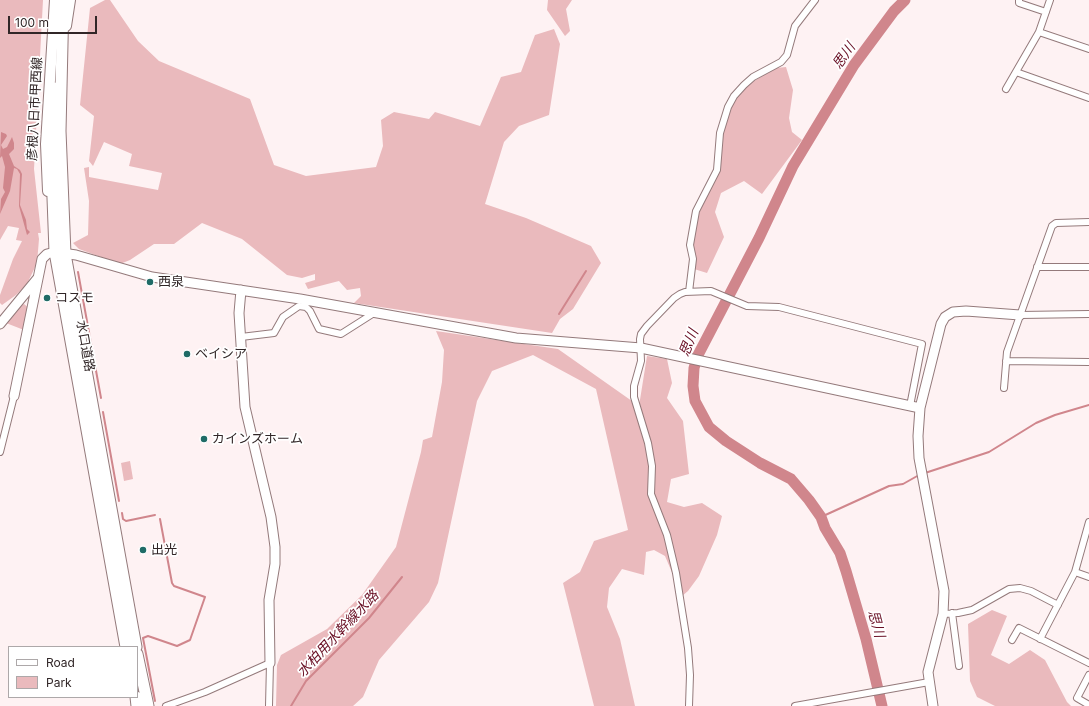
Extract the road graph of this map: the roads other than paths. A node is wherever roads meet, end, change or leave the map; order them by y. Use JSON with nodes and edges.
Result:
{"nodes":[{"id":1,"x":54,"y":0,"type":"edge"},
{"id":2,"x":62,"y":0,"type":"edge"},
{"id":3,"x":70,"y":0,"type":"edge"},
{"id":4,"x":815,"y":0,"type":"edge"},
{"id":5,"x":1019,"y":0,"type":"edge"},
{"id":6,"x":1050,"y":0,"type":"edge"},
{"id":7,"x":1046,"y":12,"type":"junction"},
{"id":8,"x":61,"y":24,"type":"junction"},
{"id":9,"x":1040,"y":32,"type":"junction"},
{"id":10,"x":1089,"y":49,"type":"edge"},
{"id":11,"x":61,"y":71,"type":"junction"},
{"id":12,"x":1016,"y":72,"type":"junction"},
{"id":13,"x":1006,"y":89,"type":"dead end"},
{"id":14,"x":1089,"y":98,"type":"edge"},
{"id":15,"x":52,"y":218,"type":"junction"},
{"id":16,"x":1089,"y":222,"type":"edge"},
{"id":17,"x":60,"y":253,"type":"junction"},
{"id":18,"x":1037,"y":267,"type":"junction"},
{"id":19,"x":1089,"y":267,"type":"edge"},
{"id":20,"x":38,"y":277,"type":"junction"},
{"id":21,"x":241,"y":290,"type":"junction"},
{"id":22,"x":689,"y":292,"type":"junction"},
{"id":23,"x":300,"y":302,"type":"junction"},
{"id":24,"x":374,"y":313,"type":"junction"},
{"id":25,"x":1020,"y":314,"type":"junction"},
{"id":26,"x":1089,"y":314,"type":"edge"},
{"id":27,"x":0,"y":324,"type":"edge"},
{"id":28,"x":242,"y":337,"type":"junction"},
{"id":29,"x":641,"y":348,"type":"junction"},
{"id":30,"x":1006,"y":361,"type":"junction"},
{"id":31,"x":1089,"y":362,"type":"edge"},
{"id":32,"x":1004,"y":388,"type":"dead end"},
{"id":33,"x":14,"y":396,"type":"joint"},
{"id":34,"x":910,"y":406,"type":"junction"},
{"id":35,"x":920,"y":408,"type":"junction"},
{"id":36,"x":0,"y":452,"type":"edge"},
{"id":37,"x":1089,"y":522,"type":"edge"},
{"id":38,"x":1087,"y":539,"type":"edge"},
{"id":39,"x":1075,"y":572,"type":"junction"},
{"id":40,"x":1089,"y":577,"type":"edge"},
{"id":41,"x":1058,"y":605,"type":"junction"},
{"id":42,"x":947,"y":614,"type":"junction"},
{"id":43,"x":1040,"y":639,"type":"junction"},
{"id":44,"x":1012,"y":640,"type":"dead end"},
{"id":45,"x":126,"y":646,"type":"edge"},
{"id":46,"x":136,"y":646,"type":"edge"},
{"id":47,"x":138,"y":659,"type":"edge"},
{"id":48,"x":270,"y":663,"type":"junction"},
{"id":49,"x":1089,"y":663,"type":"edge"},
{"id":50,"x":959,"y":666,"type":"dead end"},
{"id":51,"x":1089,"y":675,"type":"edge"},
{"id":52,"x":929,"y":682,"type":"junction"},
{"id":53,"x":1089,"y":704,"type":"edge"},
{"id":54,"x":148,"y":706,"type":"edge"},
{"id":55,"x":166,"y":706,"type":"edge"},
{"id":56,"x":268,"y":706,"type":"edge"},
{"id":57,"x":689,"y":706,"type":"edge"},
{"id":58,"x":795,"y":706,"type":"edge"},
{"id":59,"x":933,"y":706,"type":"edge"}],
"edges":[{"from":1,"to":15,"type":"main road","name":"彦根八日市甲西線"},
{"from":2,"to":8,"type":"highway","name":"水口道路"},
{"from":3,"to":11,"type":"main road","name":"彦根八日市甲西線"},
{"from":4,"to":22,"type":"street"},
{"from":5,"to":7,"type":"street"},
{"from":6,"to":7,"type":"street"},
{"from":7,"to":9,"type":"street"},
{"from":8,"to":11,"type":"highway","name":"水口道路"},
{"from":8,"to":15,"type":"highway","name":"水口道路"},
{"from":9,"to":10,"type":"street"},
{"from":9,"to":12,"type":"street"},
{"from":11,"to":17,"type":"highway","name":"水口道路"},
{"from":12,"to":13,"type":"street"},
{"from":12,"to":14,"type":"street"},
{"from":15,"to":17,"type":"highway","name":"水口道路"},
{"from":16,"to":18,"type":"street"},
{"from":17,"to":20,"type":"street"},
{"from":17,"to":21,"type":"street"},
{"from":17,"to":45,"type":"highway","name":"水口道路"},
{"from":17,"to":46,"type":"highway","name":"水口道路"},
{"from":18,"to":19,"type":"street"},
{"from":18,"to":25,"type":"street"},
{"from":20,"to":27,"type":"street"},
{"from":20,"to":33,"type":"street"},
{"from":21,"to":23,"type":"street"},
{"from":21,"to":28,"type":"street"},
{"from":22,"to":29,"type":"street"},
{"from":22,"to":34,"type":"street"},
{"from":23,"to":24,"type":"street"},
{"from":23,"to":24,"type":"street"},
{"from":23,"to":28,"type":"street"},
{"from":24,"to":29,"type":"street"},
{"from":25,"to":26,"type":"street"},
{"from":25,"to":30,"type":"street"},
{"from":25,"to":35,"type":"street"},
{"from":28,"to":48,"type":"street"},
{"from":29,"to":34,"type":"street"},
{"from":29,"to":57,"type":"street"},
{"from":30,"to":31,"type":"street"},
{"from":30,"to":32,"type":"street"},
{"from":33,"to":36,"type":"street"},
{"from":34,"to":35,"type":"street"},
{"from":35,"to":42,"type":"street"},
{"from":37,"to":38,"type":"street"},
{"from":38,"to":39,"type":"street"},
{"from":39,"to":40,"type":"street"},
{"from":39,"to":41,"type":"street"},
{"from":41,"to":42,"type":"street"},
{"from":41,"to":43,"type":"street"},
{"from":42,"to":50,"type":"street"},
{"from":42,"to":52,"type":"street"},
{"from":43,"to":44,"type":"street"},
{"from":43,"to":49,"type":"street"},
{"from":47,"to":54,"type":"highway"},
{"from":48,"to":55,"type":"street"},
{"from":48,"to":56,"type":"street"},
{"from":51,"to":53,"type":"street"},
{"from":52,"to":58,"type":"street"},
{"from":52,"to":59,"type":"street"}]}
